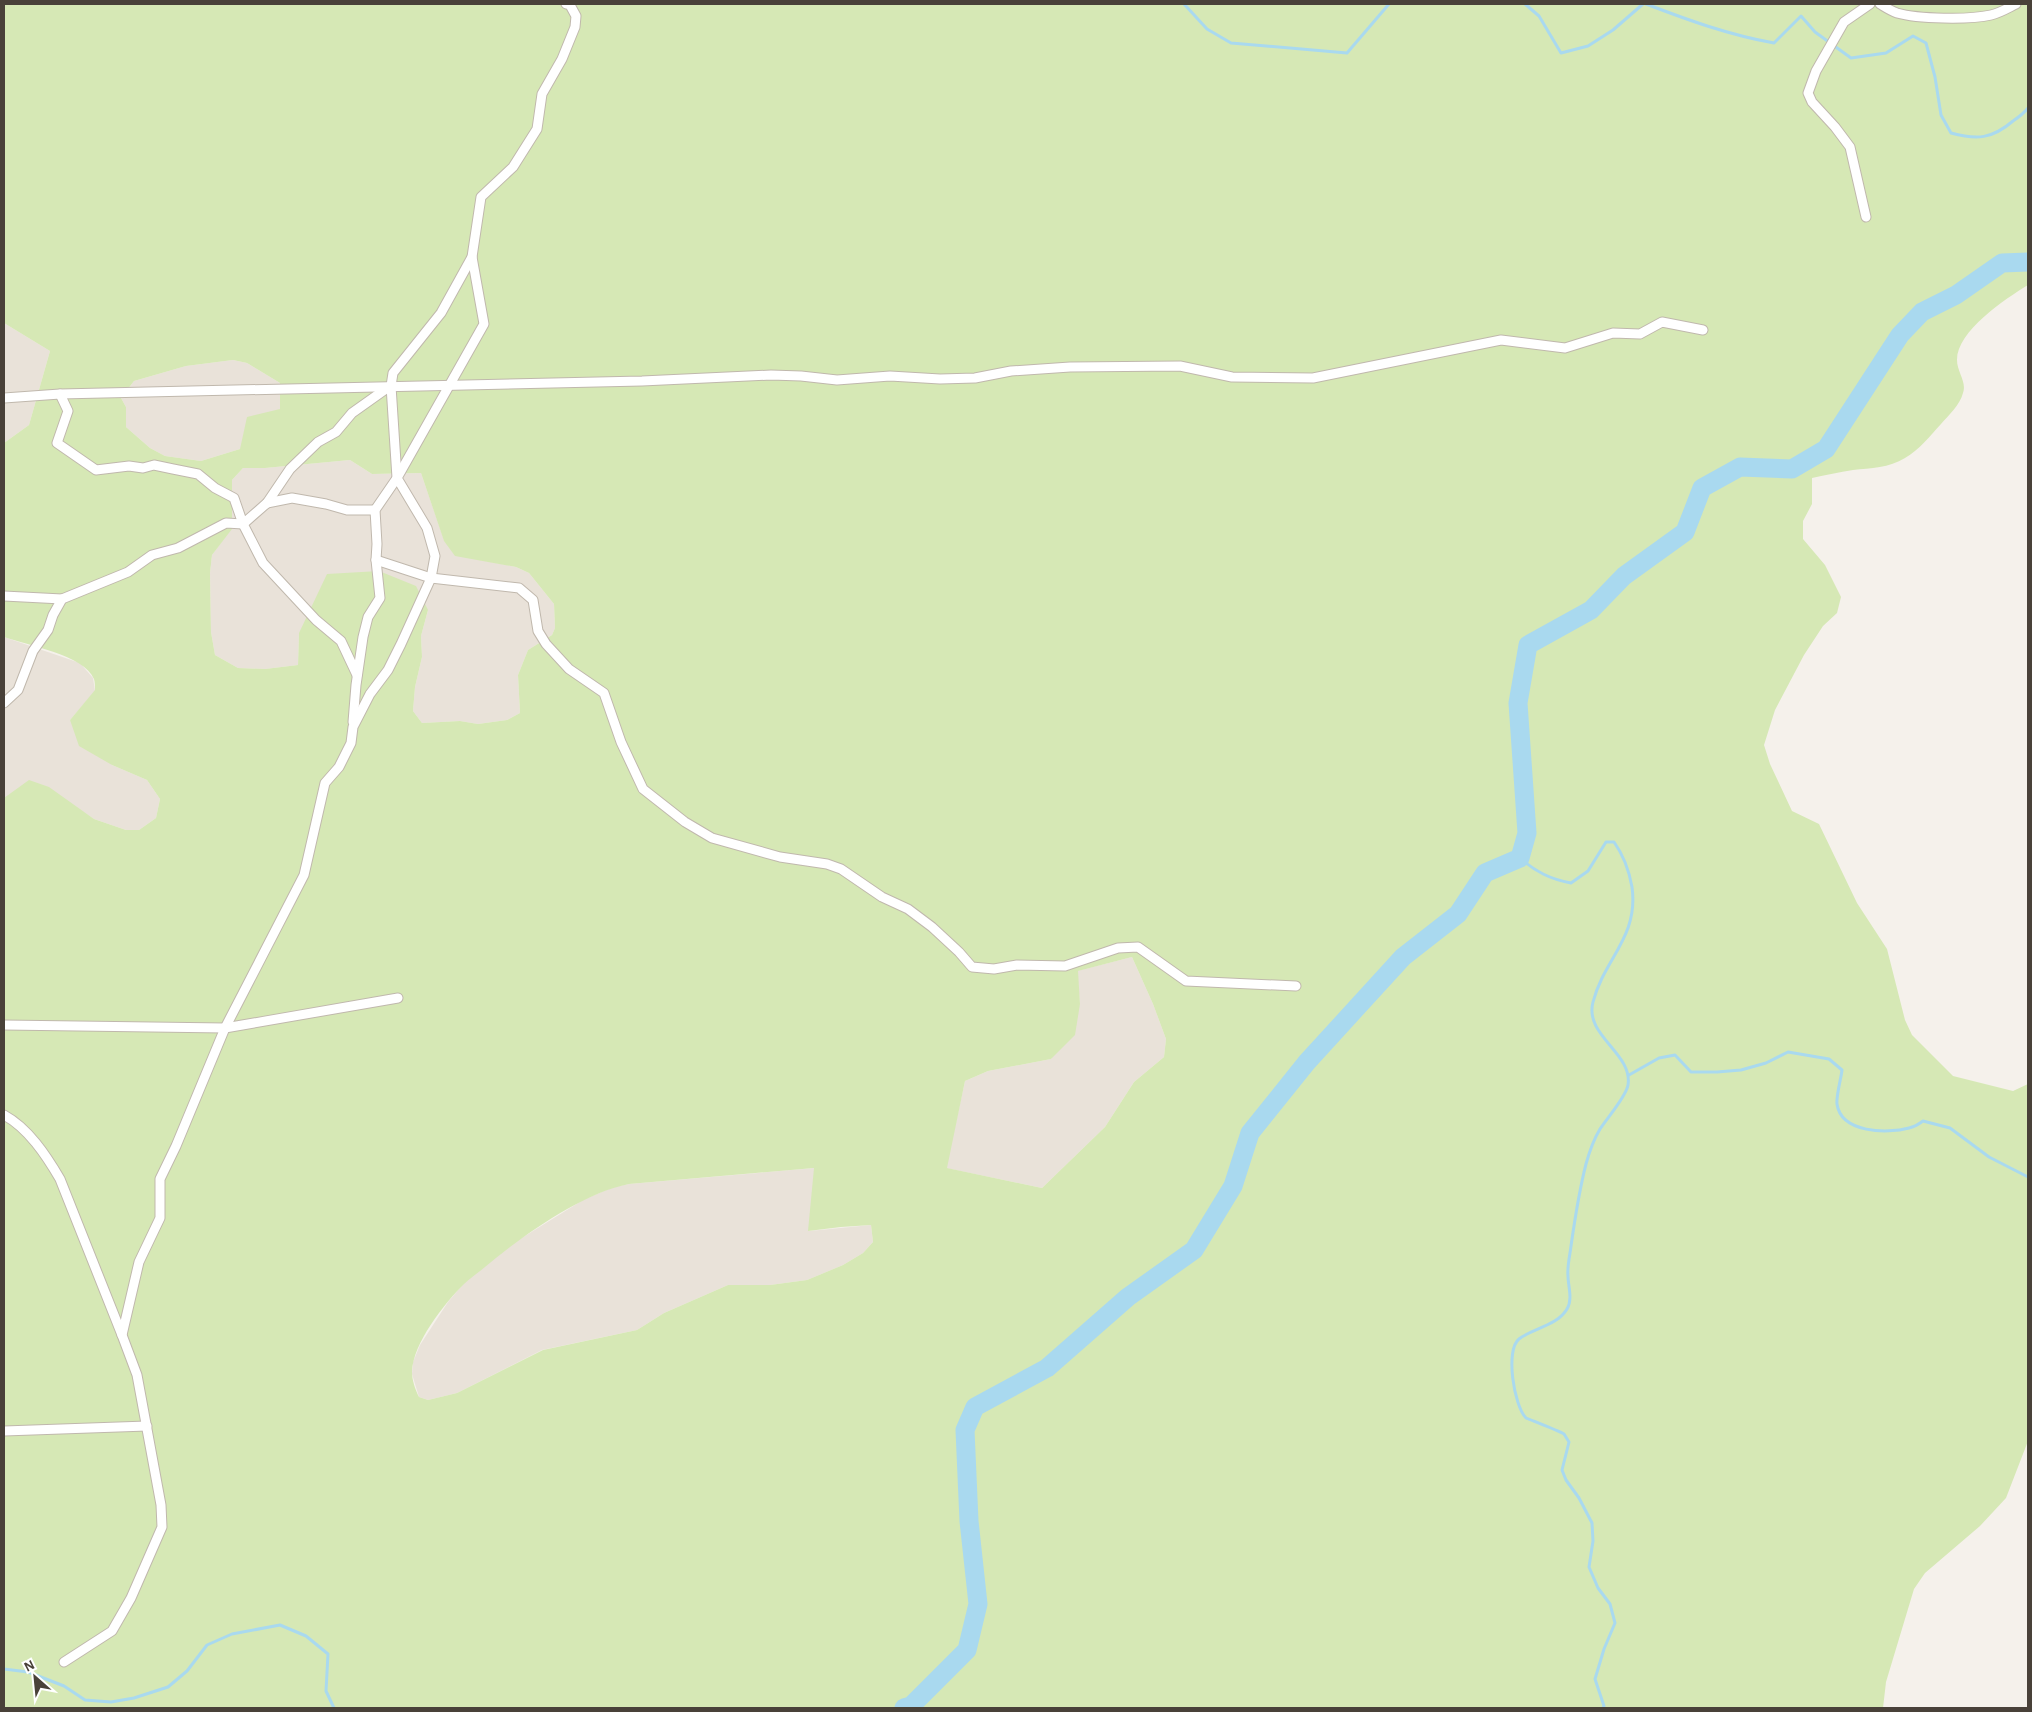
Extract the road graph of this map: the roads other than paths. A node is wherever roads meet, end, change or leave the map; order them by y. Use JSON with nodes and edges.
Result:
{"nodes":[{"id":1,"x":566,"y":4,"type":"edge"},
{"id":2,"x":1870,"y":4,"type":"edge"},
{"id":3,"x":1880,"y":4,"type":"edge"},
{"id":4,"x":2016,"y":4,"type":"edge"},
{"id":5,"x":1856,"y":7,"type":"edge"},
{"id":6,"x":1866,"y":218,"type":"dead end"},
{"id":7,"x":472,"y":257,"type":"junction"},
{"id":8,"x":1704,"y":330,"type":"dead end"},
{"id":9,"x":452,"y":384,"type":"junction"},
{"id":10,"x":391,"y":386,"type":"junction"},
{"id":11,"x":60,"y":394,"type":"junction"},
{"id":12,"x":4,"y":398,"type":"edge"},
{"id":13,"x":397,"y":478,"type":"junction"},
{"id":14,"x":267,"y":503,"type":"junction"},
{"id":15,"x":375,"y":510,"type":"junction"},
{"id":16,"x":243,"y":524,"type":"junction"},
{"id":17,"x":376,"y":560,"type":"junction"},
{"id":18,"x":431,"y":578,"type":"junction"},
{"id":19,"x":4,"y":596,"type":"edge"},
{"id":20,"x":62,"y":598,"type":"junction"},
{"id":21,"x":358,"y":675,"type":"junction"},
{"id":22,"x":4,"y":703,"type":"edge"},
{"id":23,"x":353,"y":726,"type":"junction"},
{"id":24,"x":1296,"y":986,"type":"dead end"},
{"id":25,"x":398,"y":998,"type":"dead end"},
{"id":26,"x":4,"y":1025,"type":"edge"},
{"id":27,"x":225,"y":1028,"type":"junction"},
{"id":28,"x":4,"y":1116,"type":"edge"},
{"id":29,"x":122,"y":1335,"type":"junction"},
{"id":30,"x":147,"y":1426,"type":"junction"},
{"id":31,"x":4,"y":1431,"type":"edge"},
{"id":32,"x":64,"y":1662,"type":"dead end"}],
"edges":[{"from":1,"to":7,"type":"street"},
{"from":2,"to":5,"type":"street"},
{"from":3,"to":4,"type":"street"},
{"from":5,"to":6,"type":"street"},
{"from":7,"to":9,"type":"street"},
{"from":7,"to":10,"type":"street"},
{"from":8,"to":9,"type":"street"},
{"from":9,"to":10,"type":"street"},
{"from":9,"to":13,"type":"street"},
{"from":10,"to":11,"type":"street"},
{"from":10,"to":13,"type":"street"},
{"from":10,"to":14,"type":"street"},
{"from":11,"to":12,"type":"street"},
{"from":11,"to":16,"type":"street"},
{"from":13,"to":15,"type":"street"},
{"from":13,"to":18,"type":"street"},
{"from":14,"to":15,"type":"street"},
{"from":14,"to":16,"type":"street"},
{"from":15,"to":17,"type":"street"},
{"from":16,"to":20,"type":"street"},
{"from":16,"to":21,"type":"street"},
{"from":17,"to":18,"type":"street"},
{"from":17,"to":21,"type":"street"},
{"from":18,"to":23,"type":"street"},
{"from":18,"to":24,"type":"street"},
{"from":19,"to":20,"type":"street"},
{"from":20,"to":22,"type":"street"},
{"from":21,"to":23,"type":"street"},
{"from":23,"to":27,"type":"street"},
{"from":25,"to":27,"type":"street"},
{"from":26,"to":27,"type":"street"},
{"from":27,"to":29,"type":"street"},
{"from":28,"to":29,"type":"street"},
{"from":29,"to":30,"type":"street"},
{"from":30,"to":31,"type":"street"},
{"from":30,"to":32,"type":"street"}]}
